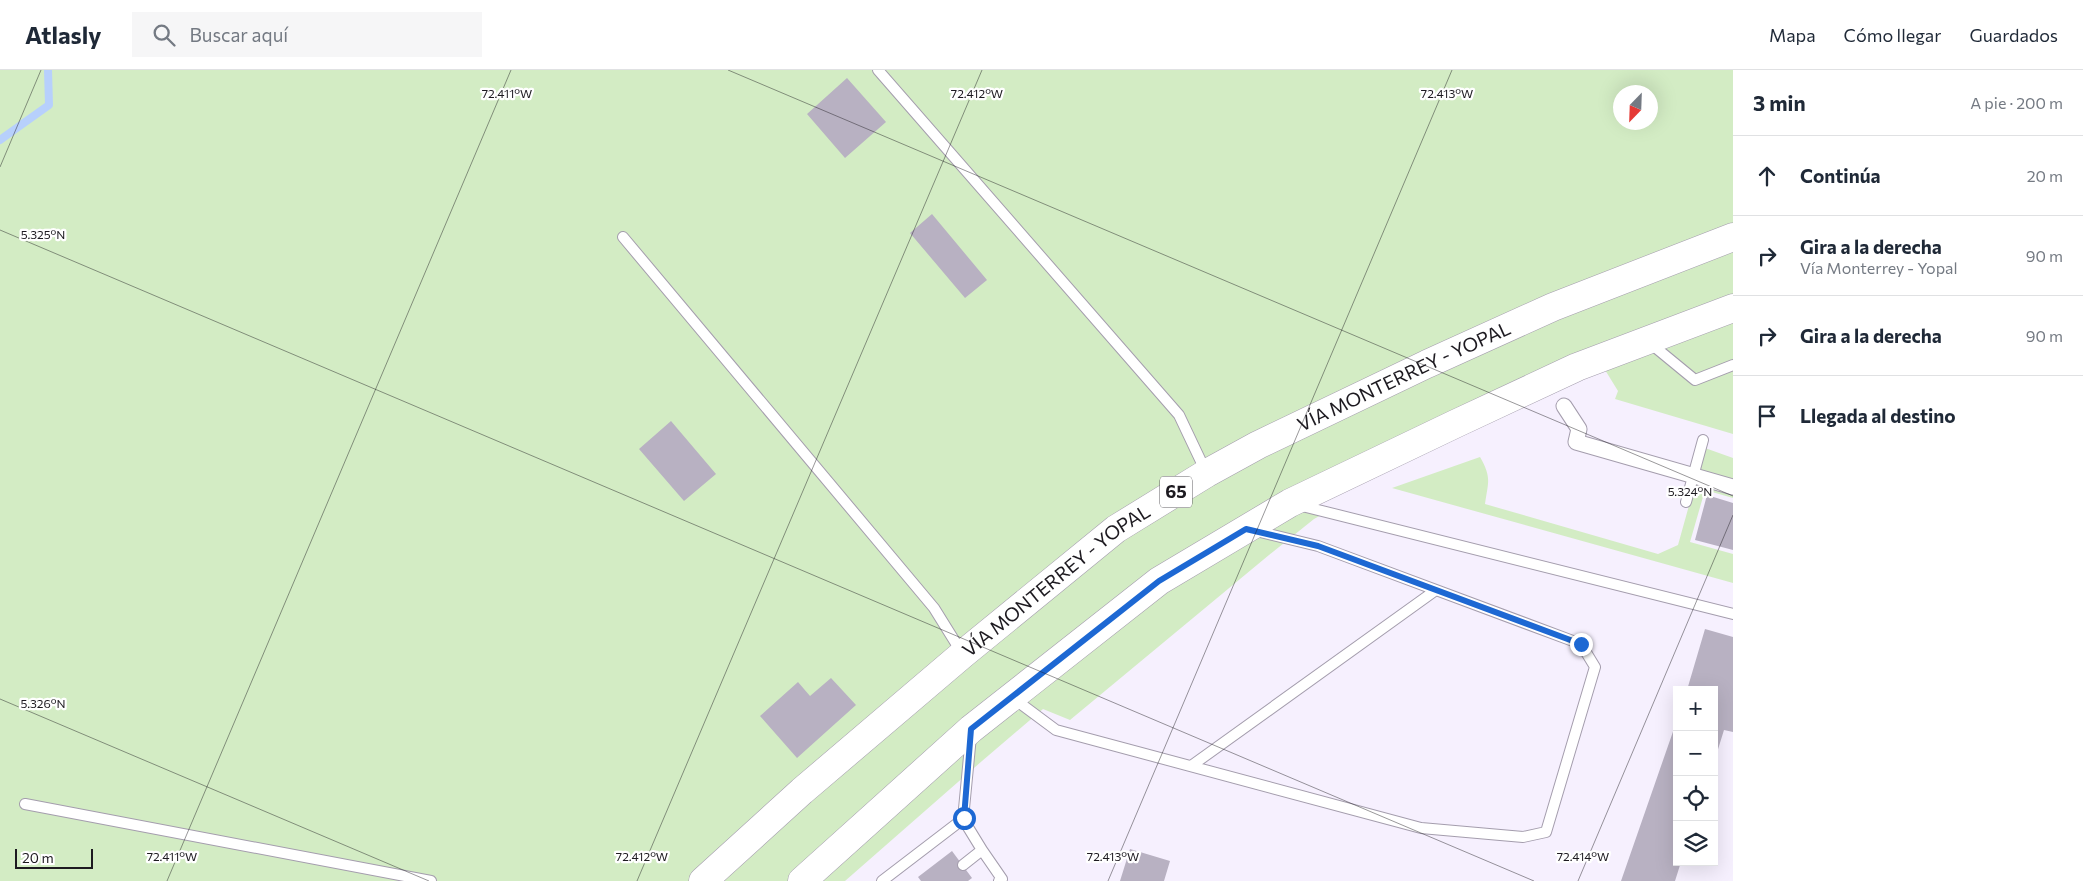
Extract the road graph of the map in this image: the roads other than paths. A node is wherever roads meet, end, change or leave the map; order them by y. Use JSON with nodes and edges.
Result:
{"nodes":[{"id":1,"x":878,"y":70,"type":"edge"},
{"id":2,"x":624,"y":237,"type":"dead end"},
{"id":3,"x":1733,"y":237,"type":"edge"},
{"id":4,"x":1733,"y":308,"type":"edge"},
{"id":5,"x":1648,"y":341,"type":"junction"},
{"id":6,"x":1733,"y":365,"type":"edge"},
{"id":7,"x":1564,"y":406,"type":"dead end"},
{"id":8,"x":1703,"y":440,"type":"dead end"},
{"id":9,"x":1207,"y":473,"type":"junction"},
{"id":10,"x":1694,"y":476,"type":"junction"},
{"id":11,"x":1733,"y":487,"type":"edge"},
{"id":12,"x":1686,"y":502,"type":"dead end"},
{"id":13,"x":1290,"y":503,"type":"junction"},
{"id":14,"x":1246,"y":529,"type":"junction"},
{"id":15,"x":1436,"y":590,"type":"junction"},
{"id":16,"x":1733,"y":614,"type":"edge"},
{"id":17,"x":963,"y":654,"type":"junction"},
{"id":18,"x":1012,"y":697,"type":"junction"},
{"id":19,"x":971,"y":729,"type":"junction"},
{"id":20,"x":1191,"y":766,"type":"junction"},
{"id":21,"x":25,"y":804,"type":"dead end"},
{"id":22,"x":964,"y":818,"type":"junction"},
{"id":23,"x":982,"y":850,"type":"junction"},
{"id":24,"x":962,"y":865,"type":"dead end"},
{"id":25,"x":431,"y":881,"type":"edge"},
{"id":26,"x":703,"y":881,"type":"edge"},
{"id":27,"x":802,"y":881,"type":"edge"},
{"id":28,"x":882,"y":881,"type":"edge"},
{"id":29,"x":1000,"y":881,"type":"edge"}],
"edges":[{"from":1,"to":9,"type":"lane"},
{"from":2,"to":17,"type":"lane"},
{"from":3,"to":9,"type":"main road","name":"VÍA MONTERREY - YOPAL","number":"65"},
{"from":4,"to":5,"type":"main road"},
{"from":5,"to":6,"type":"lane"},
{"from":5,"to":13,"type":"main road"},
{"from":7,"to":10,"type":"street"},
{"from":8,"to":10,"type":"lane"},
{"from":9,"to":17,"type":"main road","name":"VÍA MONTERREY - YOPAL","number":"65"},
{"from":10,"to":11,"type":"street"},
{"from":10,"to":12,"type":"lane"},
{"from":13,"to":14,"type":"main road"},
{"from":13,"to":16,"type":"lane"},
{"from":14,"to":15,"type":"lane"},
{"from":14,"to":18,"type":"main road"},
{"from":15,"to":20,"type":"lane"},
{"from":15,"to":20,"type":"lane"},
{"from":17,"to":26,"type":"main road","name":"VÍA MONTERREY - YOPAL","number":"65"},
{"from":18,"to":19,"type":"main road"},
{"from":18,"to":20,"type":"lane"},
{"from":19,"to":22,"type":"lane"},
{"from":19,"to":27,"type":"main road"},
{"from":21,"to":25,"type":"lane"},
{"from":22,"to":23,"type":"lane"},
{"from":22,"to":28,"type":"lane"},
{"from":23,"to":24,"type":"lane"},
{"from":23,"to":29,"type":"lane"}]}
